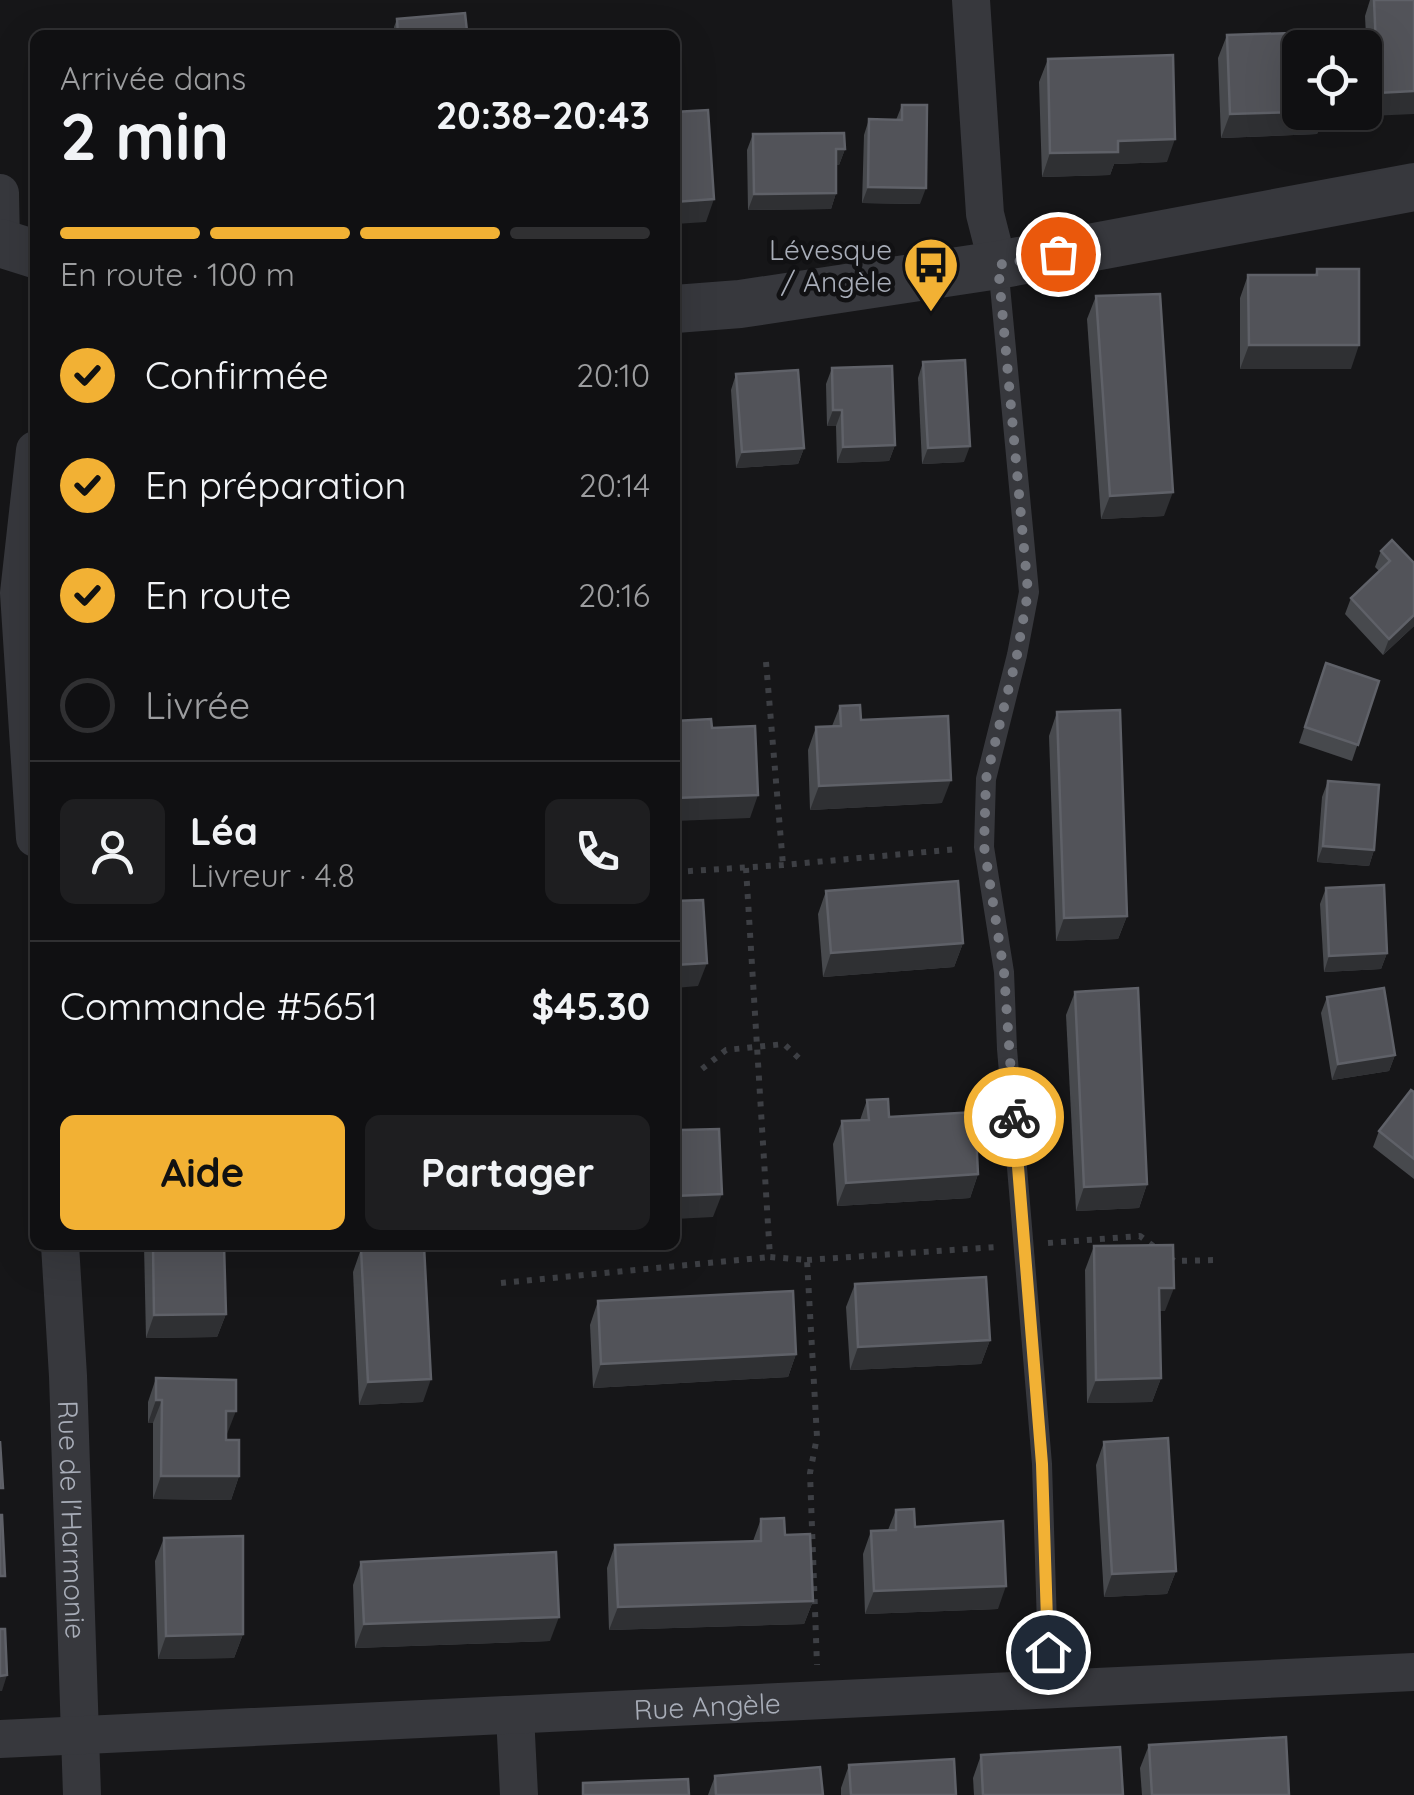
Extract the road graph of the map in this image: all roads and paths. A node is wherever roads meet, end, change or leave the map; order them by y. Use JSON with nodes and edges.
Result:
{"nodes":[{"id":1,"x":971,"y":0,"type":"edge"},
{"id":2,"x":1414,"y":186,"type":"edge"},
{"id":3,"x":0,"y":193,"type":"edge"},
{"id":4,"x":0,"y":243,"type":"edge"},
{"id":5,"x":30,"y":252,"type":"edge"},
{"id":6,"x":998,"y":265,"type":"junction"},
{"id":7,"x":680,"y":309,"type":"edge"},
{"id":8,"x":30,"y":479,"type":"edge"},
{"id":9,"x":10,"y":593,"type":"edge"},
{"id":10,"x":766,"y":662,"type":"dead end"},
{"id":11,"x":30,"y":789,"type":"edge"},
{"id":12,"x":984,"y":846,"type":"junction"},
{"id":13,"x":783,"y":865,"type":"junction"},
{"id":14,"x":746,"y":868,"type":"junction"},
{"id":15,"x":680,"y":872,"type":"edge"},
{"id":16,"x":757,"y":1046,"type":"junction"},
{"id":17,"x":804,"y":1063,"type":"dead end"},
{"id":18,"x":702,"y":1069,"type":"dead end"},
{"id":19,"x":60,"y":1250,"type":"edge"},
{"id":20,"x":770,"y":1257,"type":"junction"},
{"id":21,"x":501,"y":1284,"type":"dead end"},
{"id":22,"x":1414,"y":1672,"type":"edge"},
{"id":23,"x":1049,"y":1690,"type":"junction"},
{"id":24,"x":818,"y":1701,"type":"junction"},
{"id":25,"x":515,"y":1715,"type":"junction"},
{"id":26,"x":80,"y":1735,"type":"junction"},
{"id":27,"x":0,"y":1739,"type":"edge"},
{"id":28,"x":82,"y":1795,"type":"edge"},
{"id":29,"x":519,"y":1795,"type":"edge"}],
"edges":[{"from":1,"to":6,"type":"street"},
{"from":2,"to":6,"type":"street"},
{"from":3,"to":4,"type":"street"},
{"from":4,"to":5,"type":"street"},
{"from":6,"to":7,"type":"street"},
{"from":6,"to":12,"type":"lane"},
{"from":8,"to":9,"type":"street"},
{"from":9,"to":11,"type":"street"},
{"from":10,"to":13,"type":"path"},
{"from":12,"to":13,"type":"path"},
{"from":12,"to":23,"type":"lane"},
{"from":13,"to":14,"type":"path"},
{"from":14,"to":15,"type":"path"},
{"from":14,"to":16,"type":"path"},
{"from":16,"to":17,"type":"path"},
{"from":16,"to":18,"type":"path"},
{"from":16,"to":20,"type":"path"},
{"from":19,"to":26,"type":"street","name":"Rue de l'Harmonie"},
{"from":20,"to":21,"type":"path"},
{"from":20,"to":24,"type":"path"},
{"from":22,"to":23,"type":"street","name":"Rue Angèle"},
{"from":23,"to":24,"type":"street","name":"Rue Angèle"},
{"from":24,"to":25,"type":"street","name":"Rue Angèle"},
{"from":25,"to":26,"type":"street","name":"Rue Angèle"},
{"from":25,"to":29,"type":"street"},
{"from":26,"to":27,"type":"street","name":"Rue Angèle"},
{"from":26,"to":28,"type":"street","name":"Rue de l'Harmonie"}]}
